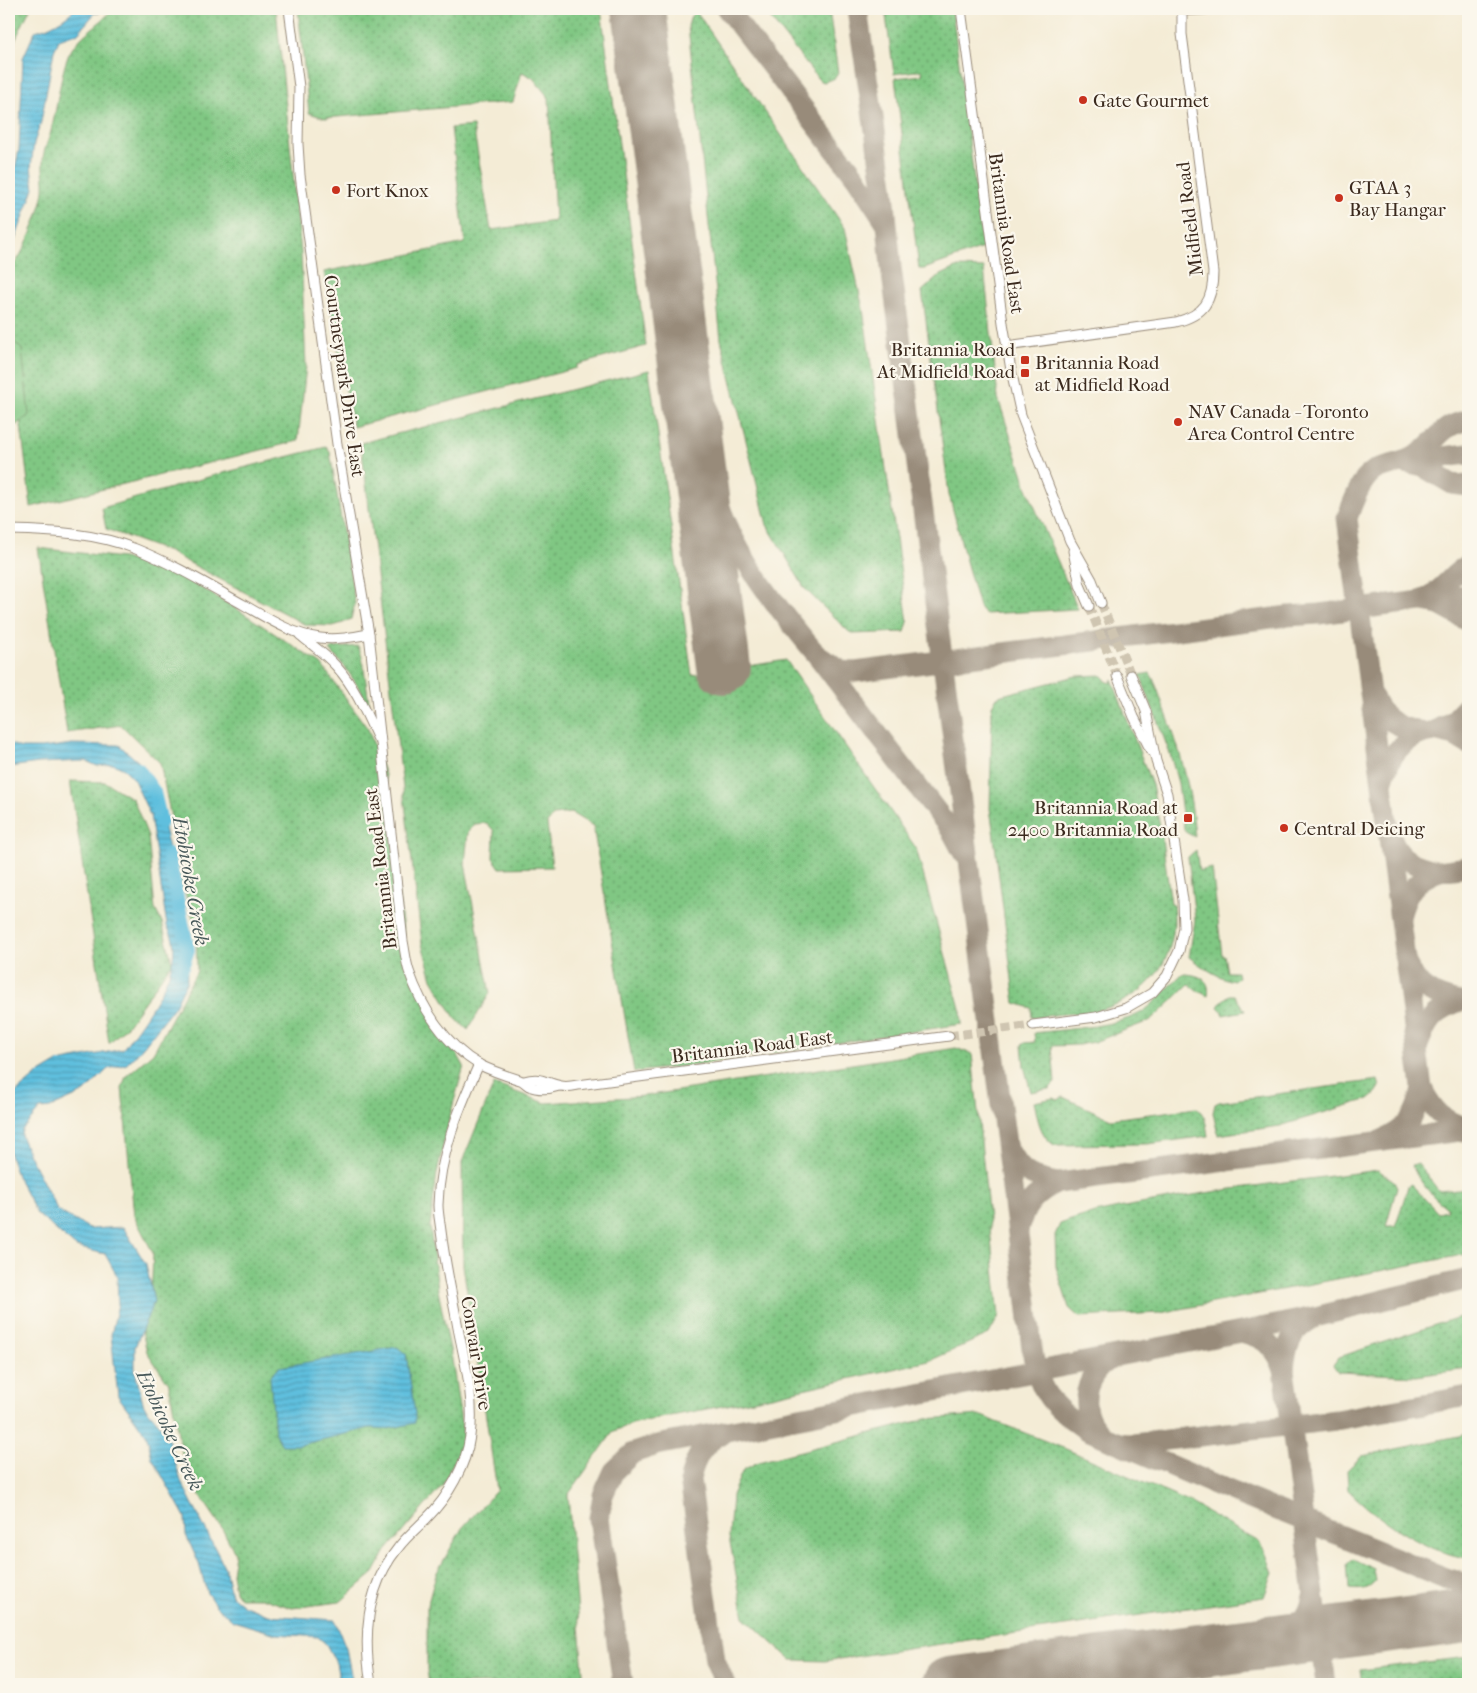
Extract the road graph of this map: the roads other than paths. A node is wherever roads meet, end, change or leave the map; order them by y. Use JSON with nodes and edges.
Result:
{"nodes":[{"id":1,"x":290,"y":9,"type":"edge"},
{"id":2,"x":962,"y":9,"type":"edge"},
{"id":3,"x":1217,"y":9,"type":"edge"},
{"id":4,"x":1007,"y":346,"type":"junction"},
{"id":5,"x":9,"y":530,"type":"edge"},
{"id":6,"x":1070,"y":541,"type":"junction"},
{"id":7,"x":1101,"y":603,"type":"tunnel mouth"},
{"id":8,"x":1089,"y":606,"type":"tunnel mouth"},
{"id":9,"x":296,"y":632,"type":"junction"},
{"id":10,"x":369,"y":634,"type":"junction"},
{"id":11,"x":1131,"y":675,"type":"tunnel mouth"},
{"id":12,"x":1117,"y":676,"type":"tunnel mouth"},
{"id":13,"x":382,"y":747,"type":"junction"},
{"id":14,"x":1156,"y":761,"type":"junction"},
{"id":15,"x":1033,"y":1025,"type":"tunnel mouth"},
{"id":16,"x":949,"y":1036,"type":"tunnel mouth"},
{"id":17,"x":479,"y":1064,"type":"junction"},
{"id":18,"x":371,"y":1684,"type":"edge"}],
"edges":[{"from":1,"to":10,"type":"street","name":"Courtneypark Drive East"},
{"from":2,"to":4,"type":"street","name":"Britannia Road East"},
{"from":3,"to":4,"type":"street","name":"Midfield Road"},
{"from":4,"to":6,"type":"street","name":"Britannia Road East"},
{"from":5,"to":9,"type":"street"},
{"from":6,"to":7,"type":"street","name":"Britannia Road East"},
{"from":6,"to":8,"type":"street","name":"Britannia Road East"},
{"from":9,"to":10,"type":"street"},
{"from":9,"to":13,"type":"street"},
{"from":10,"to":13,"type":"street","name":"Courtneypark Drive East"},
{"from":11,"to":14,"type":"street"},
{"from":12,"to":14,"type":"street"},
{"from":13,"to":17,"type":"street","name":"Britannia Road East"},
{"from":14,"to":15,"type":"street"},
{"from":16,"to":17,"type":"street","name":"Britannia Road East"},
{"from":17,"to":18,"type":"street","name":"Convair Drive"}]}
